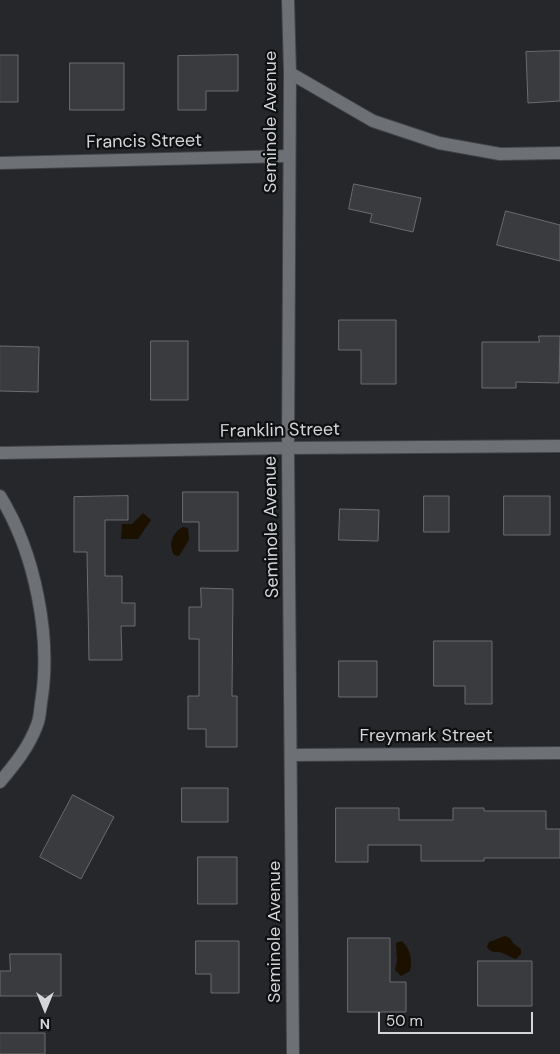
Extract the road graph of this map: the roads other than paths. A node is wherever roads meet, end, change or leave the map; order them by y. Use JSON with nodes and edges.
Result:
{"nodes":[{"id":1,"x":288,"y":0,"type":"edge"},
{"id":2,"x":290,"y":73,"type":"junction"},
{"id":3,"x":560,"y":153,"type":"edge"},
{"id":4,"x":288,"y":156,"type":"junction"},
{"id":5,"x":0,"y":163,"type":"edge"},
{"id":6,"x":560,"y":446,"type":"edge"},
{"id":7,"x":288,"y":448,"type":"junction"},
{"id":8,"x":0,"y":453,"type":"edge"},
{"id":9,"x":0,"y":496,"type":"edge"},
{"id":10,"x":560,"y":753,"type":"edge"},
{"id":11,"x":292,"y":755,"type":"junction"},
{"id":12,"x":0,"y":782,"type":"edge"},
{"id":13,"x":293,"y":1054,"type":"edge"}],
"edges":[{"from":1,"to":2,"type":"street","name":"Seminole Avenue"},
{"from":2,"to":3,"type":"street"},
{"from":2,"to":4,"type":"street","name":"Seminole Avenue"},
{"from":4,"to":5,"type":"street","name":"Francis Street"},
{"from":4,"to":7,"type":"street","name":"Seminole Avenue"},
{"from":6,"to":7,"type":"street","name":"Franklin Street"},
{"from":7,"to":8,"type":"street","name":"Franklin Street"},
{"from":7,"to":11,"type":"street","name":"Seminole Avenue"},
{"from":9,"to":12,"type":"street"},
{"from":10,"to":11,"type":"street","name":"Freymark Street"},
{"from":11,"to":13,"type":"street","name":"Seminole Avenue"}]}
